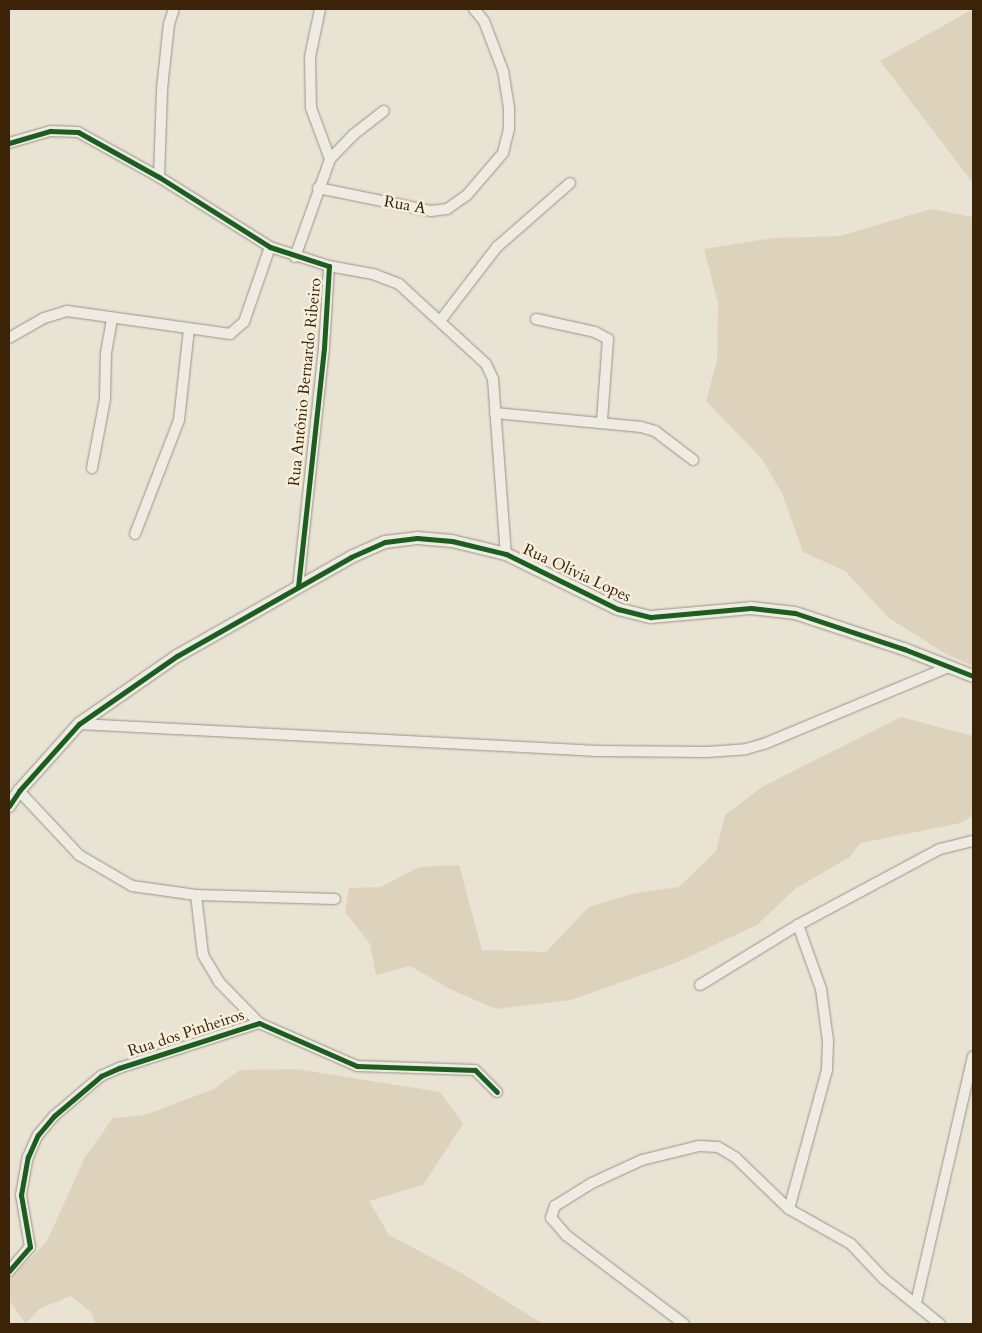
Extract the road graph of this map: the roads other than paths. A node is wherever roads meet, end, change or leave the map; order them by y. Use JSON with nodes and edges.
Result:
{"nodes":[{"id":1,"x":174,"y":9,"type":"edge"},
{"id":2,"x":320,"y":9,"type":"edge"},
{"id":3,"x":474,"y":9,"type":"edge"},
{"id":4,"x":384,"y":112,"type":"dead end"},
{"id":5,"x":9,"y":142,"type":"edge"},
{"id":6,"x":330,"y":160,"type":"junction"},
{"id":7,"x":158,"y":177,"type":"junction"},
{"id":8,"x":570,"y":183,"type":"dead end"},
{"id":9,"x":318,"y":188,"type":"junction"},
{"id":10,"x":270,"y":247,"type":"junction"},
{"id":11,"x":295,"y":256,"type":"junction"},
{"id":12,"x":329,"y":266,"type":"junction"},
{"id":13,"x":112,"y":318,"type":"junction"},
{"id":14,"x":536,"y":319,"type":"dead end"},
{"id":15,"x":440,"y":321,"type":"junction"},
{"id":16,"x":189,"y":330,"type":"junction"},
{"id":17,"x":9,"y":338,"type":"edge"},
{"id":18,"x":495,"y":413,"type":"junction"},
{"id":19,"x":602,"y":421,"type":"junction"},
{"id":20,"x":693,"y":460,"type":"dead end"},
{"id":21,"x":92,"y":468,"type":"dead end"},
{"id":22,"x":135,"y":534,"type":"dead end"},
{"id":23,"x":506,"y":554,"type":"junction"},
{"id":24,"x":298,"y":587,"type":"junction"},
{"id":25,"x":950,"y":667,"type":"junction"},
{"id":26,"x":973,"y":676,"type":"edge"},
{"id":27,"x":79,"y":724,"type":"junction"},
{"id":28,"x":18,"y":791,"type":"junction"},
{"id":29,"x":9,"y":806,"type":"edge"},
{"id":30,"x":973,"y":841,"type":"edge"},
{"id":31,"x":196,"y":895,"type":"junction"},
{"id":32,"x":335,"y":899,"type":"dead end"},
{"id":33,"x":798,"y":925,"type":"junction"},
{"id":34,"x":700,"y":985,"type":"dead end"},
{"id":35,"x":259,"y":1023,"type":"junction"},
{"id":36,"x":973,"y":1056,"type":"edge"},
{"id":37,"x":497,"y":1092,"type":"dead end"},
{"id":38,"x":789,"y":1209,"type":"junction"},
{"id":39,"x":9,"y":1272,"type":"edge"},
{"id":40,"x":916,"y":1303,"type":"junction"},
{"id":41,"x":684,"y":1324,"type":"edge"},
{"id":42,"x":940,"y":1324,"type":"edge"}],
"edges":[{"from":1,"to":7,"type":"street"},
{"from":2,"to":6,"type":"street"},
{"from":3,"to":9,"type":"street","name":"Rua A"},
{"from":4,"to":6,"type":"street"},
{"from":5,"to":7,"type":"street","name":"Rua Antônio Bernardo Ribeiro"},
{"from":6,"to":9,"type":"street"},
{"from":7,"to":10,"type":"street","name":"Rua Antônio Bernardo Ribeiro"},
{"from":8,"to":15,"type":"street"},
{"from":9,"to":11,"type":"street"},
{"from":10,"to":11,"type":"street","name":"Rua Antônio Bernardo Ribeiro"},
{"from":10,"to":16,"type":"street"},
{"from":11,"to":12,"type":"street","name":"Rua Antônio Bernardo Ribeiro"},
{"from":12,"to":15,"type":"street","name":"Rua Antônio Bernardo Ribeiro"},
{"from":12,"to":24,"type":"street","name":"Rua Antônio Bernardo Ribeiro"},
{"from":13,"to":16,"type":"street"},
{"from":13,"to":17,"type":"street"},
{"from":13,"to":21,"type":"street"},
{"from":14,"to":19,"type":"street"},
{"from":15,"to":18,"type":"street","name":"Rua Antônio Bernardo Ribeiro"},
{"from":16,"to":22,"type":"street"},
{"from":18,"to":19,"type":"street"},
{"from":18,"to":23,"type":"street","name":"Rua Antônio Bernardo Ribeiro"},
{"from":19,"to":20,"type":"street"},
{"from":23,"to":24,"type":"street","name":"Rua Olívia Lopes"},
{"from":23,"to":25,"type":"street","name":"Rua Olívia Lopes"},
{"from":24,"to":27,"type":"street","name":"Rua Olívia Lopes"},
{"from":25,"to":26,"type":"street","name":"Rua Olívia Lopes"},
{"from":25,"to":27,"type":"street"},
{"from":27,"to":28,"type":"street","name":"Rua Olívia Lopes"},
{"from":28,"to":29,"type":"street","name":"Rua Olívia Lopes"},
{"from":28,"to":31,"type":"street"},
{"from":30,"to":33,"type":"street"},
{"from":31,"to":32,"type":"street"},
{"from":31,"to":35,"type":"street"},
{"from":33,"to":34,"type":"street"},
{"from":33,"to":38,"type":"street"},
{"from":35,"to":37,"type":"street","name":"Rua dos Pinheiros"},
{"from":35,"to":39,"type":"street","name":"Rua dos Pinheiros"},
{"from":36,"to":40,"type":"street"},
{"from":38,"to":40,"type":"street"},
{"from":38,"to":41,"type":"street"},
{"from":40,"to":42,"type":"street"}]}
